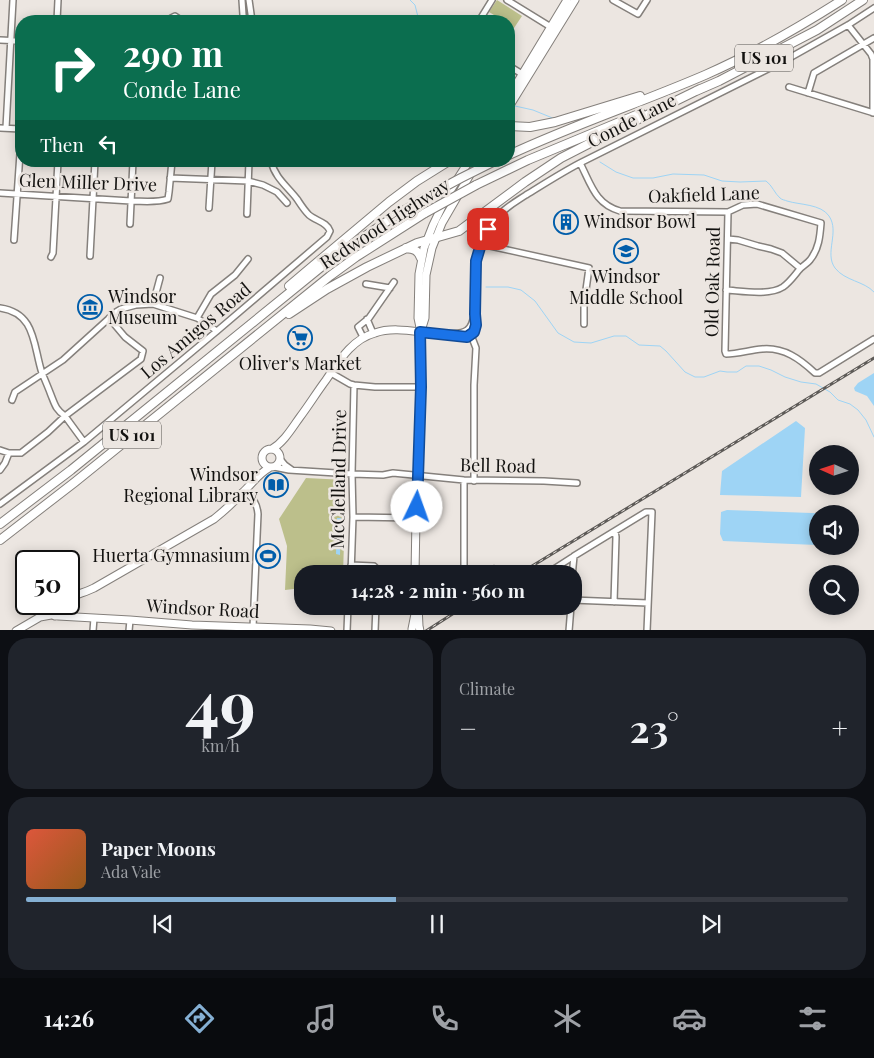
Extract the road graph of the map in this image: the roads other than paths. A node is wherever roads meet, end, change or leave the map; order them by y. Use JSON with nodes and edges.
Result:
{"nodes":[{"id":1,"x":13,"y":0,"type":"edge"},
{"id":2,"x":58,"y":0,"type":"edge"},
{"id":3,"x":242,"y":0,"type":"edge"},
{"id":4,"x":249,"y":0,"type":"edge"},
{"id":5,"x":492,"y":0,"type":"edge"},
{"id":6,"x":507,"y":0,"type":"edge"},
{"id":7,"x":567,"y":0,"type":"edge"},
{"id":8,"x":575,"y":0,"type":"edge"},
{"id":9,"x":613,"y":0,"type":"edge"},
{"id":10,"x":647,"y":0,"type":"edge"},
{"id":11,"x":842,"y":0,"type":"edge"},
{"id":12,"x":863,"y":0,"type":"edge"},
{"id":13,"x":874,"y":8,"type":"edge"},
{"id":14,"x":57,"y":15,"type":"edge"},
{"id":15,"x":243,"y":15,"type":"edge"},
{"id":16,"x":251,"y":15,"type":"edge"},
{"id":17,"x":483,"y":15,"type":"edge"},
{"id":18,"x":848,"y":25,"type":"junction"},
{"id":19,"x":553,"y":28,"type":"junction"},
{"id":20,"x":874,"y":38,"type":"edge"},
{"id":21,"x":0,"y":40,"type":"edge"},
{"id":22,"x":11,"y":40,"type":"junction"},
{"id":23,"x":15,"y":40,"type":"edge"},
{"id":24,"x":863,"y":45,"type":"junction"},
{"id":25,"x":515,"y":70,"type":"edge"},
{"id":26,"x":522,"y":74,"type":"junction"},
{"id":27,"x":694,"y":79,"type":"junction"},
{"id":28,"x":515,"y":86,"type":"edge"},
{"id":29,"x":789,"y":87,"type":"dead end"},
{"id":30,"x":700,"y":89,"type":"junction"},
{"id":31,"x":808,"y":93,"type":"junction"},
{"id":32,"x":515,"y":96,"type":"edge"},
{"id":33,"x":873,"y":113,"type":"edge"},
{"id":34,"x":515,"y":126,"type":"edge"},
{"id":35,"x":3,"y":128,"type":"edge"},
{"id":36,"x":515,"y":152,"type":"edge"},
{"id":37,"x":580,"y":163,"type":"junction"},
{"id":38,"x":515,"y":166,"type":"edge"},
{"id":39,"x":19,"y":167,"type":"edge"},
{"id":40,"x":58,"y":167,"type":"edge"},
{"id":41,"x":95,"y":167,"type":"edge"},
{"id":42,"x":133,"y":167,"type":"edge"},
{"id":43,"x":171,"y":167,"type":"edge"},
{"id":44,"x":212,"y":167,"type":"edge"},
{"id":45,"x":249,"y":167,"type":"edge"},
{"id":46,"x":273,"y":167,"type":"edge"},
{"id":47,"x":439,"y":167,"type":"edge"},
{"id":48,"x":470,"y":167,"type":"edge"},
{"id":49,"x":471,"y":167,"type":"edge"},
{"id":50,"x":483,"y":167,"type":"edge"},
{"id":51,"x":513,"y":167,"type":"edge"},
{"id":52,"x":170,"y":178,"type":"junction"},
{"id":53,"x":211,"y":179,"type":"junction"},
{"id":54,"x":248,"y":181,"type":"junction"},
{"id":55,"x":0,"y":193,"type":"edge"},
{"id":56,"x":18,"y":194,"type":"junction"},
{"id":57,"x":56,"y":197,"type":"junction"},
{"id":58,"x":93,"y":199,"type":"junction"},
{"id":59,"x":131,"y":201,"type":"junction"},
{"id":60,"x":287,"y":203,"type":"dead end"},
{"id":61,"x":209,"y":208,"type":"dead end"},
{"id":62,"x":728,"y":212,"type":"junction"},
{"id":63,"x":247,"y":214,"type":"dead end"},
{"id":64,"x":130,"y":224,"type":"dead end"},
{"id":65,"x":436,"y":237,"type":"junction"},
{"id":66,"x":728,"y":239,"type":"junction"},
{"id":67,"x":14,"y":240,"type":"dead end"},
{"id":68,"x":426,"y":240,"type":"junction"},
{"id":69,"x":481,"y":244,"type":"junction"},
{"id":70,"x":406,"y":248,"type":"junction"},
{"id":71,"x":90,"y":256,"type":"dead end"},
{"id":72,"x":50,"y":257,"type":"dead end"},
{"id":73,"x":421,"y":258,"type":"junction"},
{"id":74,"x":248,"y":259,"type":"dead end"},
{"id":75,"x":800,"y":268,"type":"junction"},
{"id":76,"x":160,"y":278,"type":"dead end"},
{"id":77,"x":394,"y":282,"type":"dead end"},
{"id":78,"x":366,"y":284,"type":"dead end"},
{"id":79,"x":390,"y":288,"type":"junction"},
{"id":80,"x":726,"y":290,"type":"junction"},
{"id":81,"x":153,"y":304,"type":"junction"},
{"id":82,"x":0,"y":308,"type":"edge"},
{"id":83,"x":475,"y":314,"type":"junction"},
{"id":84,"x":109,"y":318,"type":"junction"},
{"id":85,"x":197,"y":318,"type":"junction"},
{"id":86,"x":257,"y":318,"type":"junction"},
{"id":87,"x":367,"y":319,"type":"junction"},
{"id":88,"x":584,"y":324,"type":"dead end"},
{"id":89,"x":263,"y":330,"type":"junction"},
{"id":90,"x":218,"y":331,"type":"junction"},
{"id":91,"x":420,"y":332,"type":"junction"},
{"id":92,"x":374,"y":333,"type":"junction"},
{"id":93,"x":448,"y":334,"type":"junction"},
{"id":94,"x":471,"y":335,"type":"junction"},
{"id":95,"x":363,"y":337,"type":"junction"},
{"id":96,"x":874,"y":339,"type":"edge"},
{"id":97,"x":42,"y":373,"type":"junction"},
{"id":98,"x":331,"y":373,"type":"junction"},
{"id":99,"x":354,"y":385,"type":"junction"},
{"id":100,"x":421,"y":387,"type":"junction"},
{"id":101,"x":12,"y":400,"type":"dead end"},
{"id":102,"x":65,"y":416,"type":"junction"},
{"id":103,"x":291,"y":430,"type":"junction"},
{"id":104,"x":84,"y":442,"type":"junction"},
{"id":105,"x":272,"y":449,"type":"junction"},
{"id":106,"x":0,"y":450,"type":"edge"},
{"id":107,"x":9,"y":453,"type":"junction"},
{"id":108,"x":280,"y":458,"type":"junction"},
{"id":109,"x":262,"y":460,"type":"junction"},
{"id":110,"x":271,"y":468,"type":"junction"},
{"id":111,"x":0,"y":470,"type":"edge"},
{"id":112,"x":293,"y":470,"type":"junction"},
{"id":113,"x":352,"y":474,"type":"junction"},
{"id":114,"x":418,"y":476,"type":"junction"},
{"id":115,"x":464,"y":480,"type":"junction"},
{"id":116,"x":474,"y":480,"type":"junction"},
{"id":117,"x":252,"y":482,"type":"junction"},
{"id":118,"x":577,"y":483,"type":"dead end"},
{"id":119,"x":245,"y":491,"type":"junction"},
{"id":120,"x":0,"y":504,"type":"edge"},
{"id":121,"x":352,"y":517,"type":"junction"},
{"id":122,"x":416,"y":518,"type":"junction"},
{"id":123,"x":0,"y":524,"type":"edge"},
{"id":124,"x":615,"y":531,"type":"junction"},
{"id":125,"x":0,"y":540,"type":"edge"},
{"id":126,"x":574,"y":556,"type":"junction"},
{"id":127,"x":351,"y":565,"type":"edge"},
{"id":128,"x":416,"y":565,"type":"edge"},
{"id":129,"x":464,"y":565,"type":"edge"},
{"id":130,"x":560,"y":565,"type":"edge"},
{"id":131,"x":573,"y":565,"type":"edge"},
{"id":132,"x":80,"y":595,"type":"edge"},
{"id":133,"x":582,"y":600,"type":"edge"},
{"id":134,"x":614,"y":602,"type":"junction"},
{"id":135,"x":648,"y":604,"type":"junction"},
{"id":136,"x":35,"y":615,"type":"edge"},
{"id":137,"x":54,"y":615,"type":"joint"},
{"id":138,"x":348,"y":615,"type":"edge"},
{"id":139,"x":376,"y":615,"type":"edge"},
{"id":140,"x":415,"y":615,"type":"edge"},
{"id":141,"x":417,"y":615,"type":"edge"},
{"id":142,"x":570,"y":615,"type":"edge"},
{"id":143,"x":73,"y":616,"type":"joint"},
{"id":144,"x":94,"y":618,"type":"junction"},
{"id":145,"x":130,"y":620,"type":"junction"},
{"id":146,"x":27,"y":624,"type":"junction"},
{"id":147,"x":253,"y":627,"type":"junction"},
{"id":148,"x":223,"y":628,"type":"edge"},
{"id":149,"x":283,"y":629,"type":"edge"},
{"id":150,"x":16,"y":630,"type":"edge"},
{"id":151,"x":92,"y":630,"type":"edge"},
{"id":152,"x":130,"y":630,"type":"edge"},
{"id":153,"x":332,"y":630,"type":"edge"},
{"id":154,"x":347,"y":630,"type":"edge"},
{"id":155,"x":375,"y":630,"type":"edge"},
{"id":156,"x":410,"y":630,"type":"edge"},
{"id":157,"x":420,"y":630,"type":"edge"},
{"id":158,"x":569,"y":630,"type":"edge"},
{"id":159,"x":647,"y":630,"type":"edge"}],
"edges":[{"from":1,"to":22,"type":"street"},
{"from":2,"to":14,"type":"street"},
{"from":3,"to":15,"type":"street"},
{"from":4,"to":16,"type":"street"},
{"from":5,"to":17,"type":"street"},
{"from":6,"to":19,"type":"street"},
{"from":7,"to":19,"type":"main road"},
{"from":8,"to":19,"type":"main road"},
{"from":9,"to":10,"type":"street"},
{"from":11,"to":27,"type":"highway","number":"US 101"},
{"from":12,"to":30,"type":"highway","name":"Redwood Highway","number":"US 101"},
{"from":13,"to":18,"type":"street","name":"Conde Lane"},
{"from":18,"to":24,"type":"street"},
{"from":18,"to":37,"type":"street","name":"Conde Lane"},
{"from":19,"to":26,"type":"main road"},
{"from":19,"to":32,"type":"main road"},
{"from":20,"to":24,"type":"street"},
{"from":21,"to":22,"type":"street"},
{"from":22,"to":23,"type":"street"},
{"from":22,"to":35,"type":"street"},
{"from":24,"to":31,"type":"street"},
{"from":24,"to":33,"type":"street"},
{"from":25,"to":26,"type":"street"},
{"from":26,"to":28,"type":"main road"},
{"from":27,"to":34,"type":"highway"},
{"from":27,"to":36,"type":"highway","number":"US 101"},
{"from":29,"to":31,"type":"street"},
{"from":30,"to":38,"type":"highway","name":"Redwood Highway","number":"US 101","bridge":true},
{"from":30,"to":65,"type":"highway"},
{"from":31,"to":33,"type":"street"},
{"from":37,"to":62,"type":"street","name":"Oakfield Lane"},
{"from":37,"to":69,"type":"street","name":"Conde Lane"},
{"from":39,"to":56,"type":"street"},
{"from":40,"to":57,"type":"street"},
{"from":41,"to":58,"type":"street"},
{"from":42,"to":59,"type":"street"},
{"from":43,"to":52,"type":"street","name":"Glen Miller Drive"},
{"from":44,"to":53,"type":"street"},
{"from":45,"to":54,"type":"street"},
{"from":46,"to":90,"type":"street","name":"Los Amigos Road"},
{"from":47,"to":86,"type":"highway"},
{"from":48,"to":68,"type":"main road"},
{"from":49,"to":65,"type":"main road"},
{"from":50,"to":86,"type":"highway","name":"Redwood Highway","number":"US 101","bridge":true},
{"from":51,"to":89,"type":"highway","name":"Redwood Highway","number":"US 101","bridge":true},
{"from":52,"to":53,"type":"street"},
{"from":52,"to":59,"type":"street","name":"Glen Miller Drive"},
{"from":53,"to":54,"type":"street"},
{"from":53,"to":61,"type":"street"},
{"from":54,"to":60,"type":"street"},
{"from":54,"to":63,"type":"street"},
{"from":55,"to":56,"type":"street","name":"Glen Miller Drive"},
{"from":56,"to":57,"type":"street","name":"Glen Miller Drive"},
{"from":56,"to":67,"type":"street"},
{"from":57,"to":58,"type":"street","name":"Glen Miller Drive"},
{"from":57,"to":72,"type":"street"},
{"from":58,"to":59,"type":"street","name":"Glen Miller Drive"},
{"from":58,"to":71,"type":"street"},
{"from":59,"to":64,"type":"street"},
{"from":62,"to":66,"type":"street","name":"Old Oak Road"},
{"from":62,"to":75,"type":"street","name":"Oakfield Lane"},
{"from":65,"to":68,"type":"highway"},
{"from":65,"to":91,"type":"main road"},
{"from":66,"to":75,"type":"street"},
{"from":66,"to":80,"type":"street","name":"Old Oak Road"},
{"from":68,"to":70,"type":"highway"},
{"from":68,"to":73,"type":"main road"},
{"from":69,"to":83,"type":"street","name":"Conde Lane"},
{"from":69,"to":88,"type":"street"},
{"from":70,"to":73,"type":"highway"},
{"from":70,"to":89,"type":"highway"},
{"from":73,"to":91,"type":"main road"},
{"from":74,"to":85,"type":"street"},
{"from":75,"to":80,"type":"street"},
{"from":76,"to":81,"type":"street"},
{"from":77,"to":79,"type":"street"},
{"from":78,"to":79,"type":"street"},
{"from":79,"to":87,"type":"street"},
{"from":80,"to":96,"type":"street","name":"Old Oak Road"},
{"from":81,"to":84,"type":"street"},
{"from":81,"to":85,"type":"street"},
{"from":82,"to":97,"type":"street"},
{"from":83,"to":93,"type":"street"},
{"from":83,"to":94,"type":"street","name":"Conde Lane"},
{"from":84,"to":97,"type":"street"},
{"from":84,"to":102,"type":"street"},
{"from":85,"to":90,"type":"street"},
{"from":86,"to":123,"type":"highway","name":"Redwood Highway","number":"US 101"},
{"from":87,"to":92,"type":"street"},
{"from":87,"to":95,"type":"street"},
{"from":89,"to":125,"type":"highway","name":"Redwood Highway","number":"US 101"},
{"from":90,"to":104,"type":"street","name":"Los Amigos Road"},
{"from":91,"to":92,"type":"main road"},
{"from":91,"to":93,"type":"street"},
{"from":91,"to":100,"type":"main road"},
{"from":92,"to":95,"type":"main road"},
{"from":93,"to":94,"type":"street"},
{"from":94,"to":116,"type":"street"},
{"from":95,"to":98,"type":"main road"},
{"from":97,"to":101,"type":"street"},
{"from":97,"to":102,"type":"street"},
{"from":98,"to":99,"type":"street"},
{"from":98,"to":103,"type":"main road"},
{"from":99,"to":100,"type":"street"},
{"from":99,"to":113,"type":"street","name":"McClelland Drive"},
{"from":100,"to":114,"type":"main road"},
{"from":102,"to":104,"type":"street"},
{"from":102,"to":107,"type":"street"},
{"from":103,"to":105,"type":"main road"},
{"from":103,"to":108,"type":"main road"},
{"from":104,"to":120,"type":"street","name":"Los Amigos Road"},
{"from":105,"to":108,"type":"main road"},
{"from":105,"to":109,"type":"main road"},
{"from":106,"to":107,"type":"street"},
{"from":107,"to":111,"type":"street"},
{"from":108,"to":110,"type":"main road"},
{"from":108,"to":112,"type":"street"},
{"from":109,"to":110,"type":"main road"},
{"from":109,"to":117,"type":"main road"},
{"from":110,"to":112,"type":"street","name":"Bell Road"},
{"from":110,"to":117,"type":"main road"},
{"from":112,"to":113,"type":"street","name":"Bell Road"},
{"from":113,"to":114,"type":"street","name":"Bell Road"},
{"from":113,"to":121,"type":"street","name":"McClelland Drive"},
{"from":114,"to":115,"type":"street","name":"Bell Road"},
{"from":114,"to":122,"type":"main road"},
{"from":115,"to":116,"type":"street","name":"Bell Road"},
{"from":115,"to":129,"type":"street"},
{"from":116,"to":118,"type":"street","name":"Bell Road"},
{"from":117,"to":119,"type":"main road"},
{"from":119,"to":132,"type":"main road"},
{"from":119,"to":147,"type":"street"},
{"from":121,"to":122,"type":"street"},
{"from":121,"to":127,"type":"street","name":"McClelland Drive"},
{"from":122,"to":128,"type":"main road"},
{"from":124,"to":126,"type":"street"},
{"from":124,"to":134,"type":"street"},
{"from":124,"to":135,"type":"street"},
{"from":126,"to":130,"type":"street"},
{"from":126,"to":131,"type":"street"},
{"from":133,"to":134,"type":"street"},
{"from":134,"to":135,"type":"street"},
{"from":135,"to":159,"type":"street"},
{"from":136,"to":146,"type":"main road"},
{"from":137,"to":143,"type":"main road","name":"Windsor Road"},
{"from":137,"to":146,"type":"main road"},
{"from":138,"to":154,"type":"street"},
{"from":139,"to":155,"type":"street"},
{"from":140,"to":156,"type":"main road"},
{"from":141,"to":157,"type":"main road"},
{"from":142,"to":158,"type":"street"},
{"from":143,"to":144,"type":"main road","name":"Windsor Road"},
{"from":144,"to":145,"type":"main road","name":"Windsor Road"},
{"from":144,"to":151,"type":"street"},
{"from":145,"to":148,"type":"main road","name":"Windsor Road"},
{"from":145,"to":152,"type":"street"},
{"from":146,"to":150,"type":"main road"},
{"from":147,"to":148,"type":"main road","name":"Windsor Road"},
{"from":147,"to":149,"type":"main road","name":"Windsor Road"},
{"from":149,"to":153,"type":"main road","name":"Windsor Road"},
{"from":156,"to":157,"type":"main road"}]}
